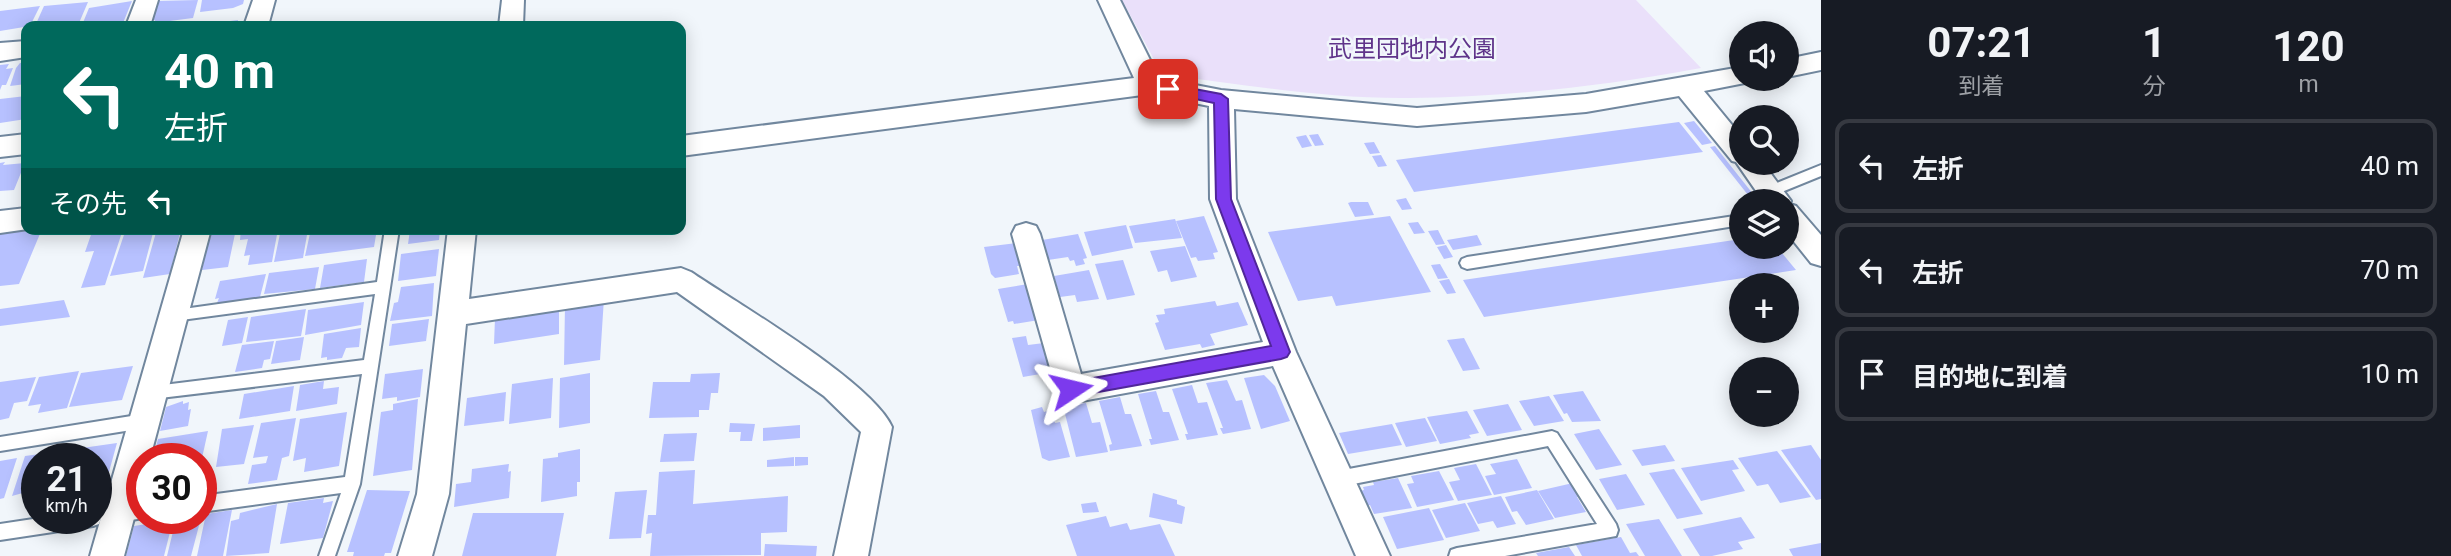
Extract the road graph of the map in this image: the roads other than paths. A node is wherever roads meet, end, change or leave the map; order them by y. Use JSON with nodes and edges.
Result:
{"nodes":[{"id":1,"x":147,"y":0,"type":"edge"},
{"id":2,"x":264,"y":0,"type":"edge"},
{"id":3,"x":513,"y":0,"type":"edge"},
{"id":4,"x":1109,"y":0,"type":"edge"},
{"id":5,"x":140,"y":21,"type":"edge"},
{"id":6,"x":258,"y":21,"type":"edge"},
{"id":7,"x":511,"y":21,"type":"edge"},
{"id":8,"x":21,"y":50,"type":"edge"},
{"id":9,"x":0,"y":52,"type":"edge"},
{"id":10,"x":1821,"y":61,"type":"edge"},
{"id":11,"x":1799,"y":66,"type":"edge"},
{"id":12,"x":1729,"y":78,"type":"edge"},
{"id":13,"x":1150,"y":85,"type":"junction"},
{"id":14,"x":1686,"y":87,"type":"junction"},
{"id":15,"x":1221,"y":99,"type":"junction"},
{"id":16,"x":1729,"y":139,"type":"edge"},
{"id":17,"x":21,"y":145,"type":"edge"},
{"id":18,"x":686,"y":145,"type":"edge"},
{"id":19,"x":0,"y":147,"type":"edge"},
{"id":20,"x":1821,"y":170,"type":"edge"},
{"id":21,"x":1758,"y":175,"type":"edge"},
{"id":22,"x":1769,"y":189,"type":"edge"},
{"id":23,"x":1796,"y":189,"type":"edge"},
{"id":24,"x":21,"y":220,"type":"edge"},
{"id":25,"x":0,"y":222,"type":"edge"},
{"id":26,"x":1729,"y":222,"type":"edge"},
{"id":27,"x":1799,"y":228,"type":"edge"},
{"id":28,"x":1026,"y":234,"type":"dead end"},
{"id":29,"x":196,"y":235,"type":"edge"},
{"id":30,"x":391,"y":235,"type":"edge"},
{"id":31,"x":461,"y":235,"type":"edge"},
{"id":32,"x":1821,"y":256,"type":"edge"},
{"id":33,"x":1467,"y":263,"type":"dead end"},
{"id":34,"x":383,"y":287,"type":"junction"},
{"id":35,"x":451,"y":314,"type":"junction"},
{"id":36,"x":174,"y":315,"type":"junction"},
{"id":37,"x":1281,"y":352,"type":"junction"},
{"id":38,"x":370,"y":366,"type":"junction"},
{"id":39,"x":152,"y":391,"type":"junction"},
{"id":40,"x":144,"y":421,"type":"junction"},
{"id":41,"x":0,"y":444,"type":"edge"},
{"id":42,"x":1338,"y":478,"type":"junction"},
{"id":43,"x":352,"y":484,"type":"junction"},
{"id":44,"x":217,"y":501,"type":"edge"},
{"id":45,"x":112,"y":515,"type":"edge"},
{"id":46,"x":21,"y":529,"type":"edge"},
{"id":47,"x":0,"y":532,"type":"edge"},
{"id":48,"x":110,"y":534,"type":"edge"},
{"id":49,"x":107,"y":556,"type":"edge"},
{"id":50,"x":327,"y":556,"type":"edge"},
{"id":51,"x":415,"y":556,"type":"edge"},
{"id":52,"x":851,"y":556,"type":"edge"},
{"id":53,"x":1373,"y":556,"type":"edge"},
{"id":54,"x":1457,"y":556,"type":"edge"}],
"edges":[{"from":1,"to":5,"type":"street"},
{"from":2,"to":6,"type":"street"},
{"from":3,"to":7,"type":"street"},
{"from":4,"to":13,"type":"street"},
{"from":8,"to":9,"type":"street"},
{"from":10,"to":11,"type":"street"},
{"from":12,"to":14,"type":"street"},
{"from":13,"to":15,"type":"street"},
{"from":13,"to":18,"type":"street"},
{"from":14,"to":15,"type":"street"},
{"from":14,"to":16,"type":"street"},
{"from":15,"to":37,"type":"street"},
{"from":17,"to":19,"type":"street"},
{"from":20,"to":23,"type":"lane"},
{"from":21,"to":22,"type":"street"},
{"from":24,"to":25,"type":"street"},
{"from":26,"to":33,"type":"lane"},
{"from":27,"to":32,"type":"street"},
{"from":28,"to":37,"type":"street"},
{"from":29,"to":36,"type":"street"},
{"from":30,"to":34,"type":"lane"},
{"from":31,"to":35,"type":"street"},
{"from":34,"to":36,"type":"lane"},
{"from":34,"to":38,"type":"lane"},
{"from":35,"to":51,"type":"street"},
{"from":35,"to":52,"type":"street"},
{"from":36,"to":39,"type":"street"},
{"from":37,"to":42,"type":"street"},
{"from":38,"to":39,"type":"lane"},
{"from":38,"to":43,"type":"lane"},
{"from":39,"to":40,"type":"street"},
{"from":40,"to":41,"type":"lane"},
{"from":40,"to":45,"type":"street"},
{"from":42,"to":53,"type":"street"},
{"from":42,"to":54,"type":"lane"},
{"from":43,"to":44,"type":"lane"},
{"from":43,"to":50,"type":"lane"},
{"from":46,"to":47,"type":"lane"},
{"from":48,"to":49,"type":"street"}]}
